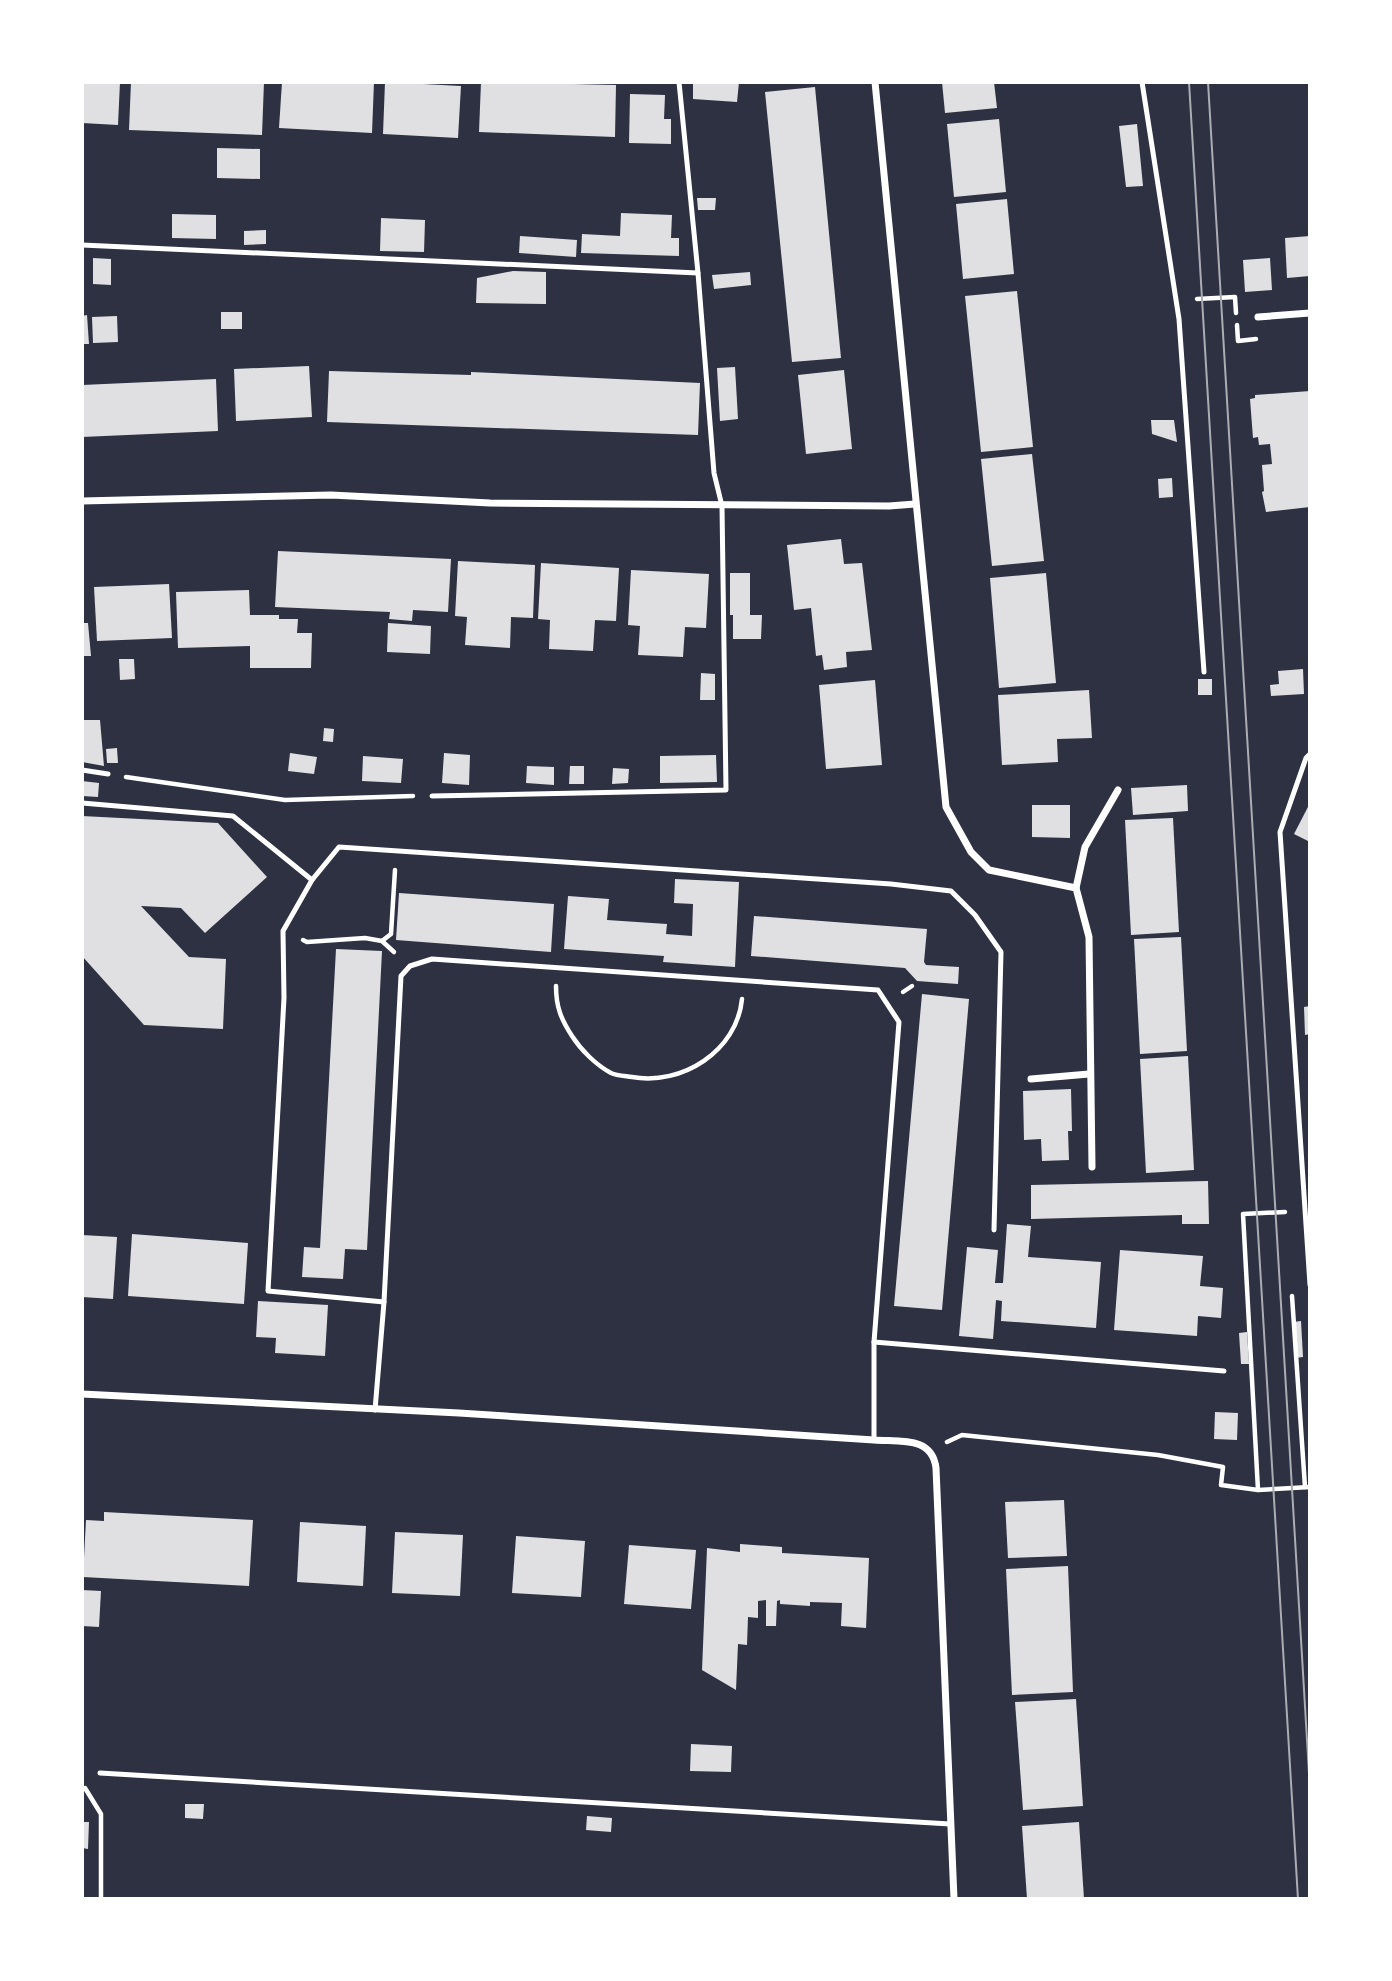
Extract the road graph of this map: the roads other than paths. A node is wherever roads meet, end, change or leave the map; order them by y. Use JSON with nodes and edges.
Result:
{"nodes":[{"id":1,"x":679,"y":82,"type":"edge"},
{"id":2,"x":875,"y":82,"type":"edge"},
{"id":3,"x":1142,"y":82,"type":"edge"},
{"id":4,"x":82,"y":245,"type":"edge"},
{"id":5,"x":698,"y":273,"type":"junction"},
{"id":6,"x":1310,"y":313,"type":"edge"},
{"id":7,"x":1258,"y":317,"type":"dead end"},
{"id":8,"x":82,"y":501,"type":"edge"},
{"id":9,"x":915,"y":504,"type":"junction"},
{"id":10,"x":722,"y":506,"type":"junction"},
{"id":11,"x":1204,"y":672,"type":"dead end"},
{"id":12,"x":1310,"y":754,"type":"edge"},
{"id":13,"x":82,"y":770,"type":"edge"},
{"id":14,"x":108,"y":774,"type":"road end"},
{"id":15,"x":1118,"y":790,"type":"dead end"},
{"id":16,"x":432,"y":796,"type":"road end"},
{"id":17,"x":82,"y":803,"type":"edge"},
{"id":18,"x":312,"y":880,"type":"junction"},
{"id":19,"x":1076,"y":888,"type":"junction"},
{"id":20,"x":1089,"y":1074,"type":"junction"},
{"id":21,"x":1031,"y":1079,"type":"dead end"},
{"id":22,"x":1092,"y":1167,"type":"dead end"},
{"id":23,"x":993,"y":1230,"type":"dead end"},
{"id":24,"x":1310,"y":1285,"type":"edge"},
{"id":25,"x":384,"y":1302,"type":"junction"},
{"id":26,"x":874,"y":1342,"type":"junction"},
{"id":27,"x":1224,"y":1371,"type":"dead end"},
{"id":28,"x":82,"y":1394,"type":"edge"},
{"id":29,"x":375,"y":1410,"type":"junction"},
{"id":30,"x":874,"y":1440,"type":"junction"},
{"id":31,"x":100,"y":1773,"type":"dead end"},
{"id":32,"x":950,"y":1824,"type":"junction"},
{"id":33,"x":954,"y":1899,"type":"edge"}],
"edges":[{"from":1,"to":5,"type":"lane"},
{"from":2,"to":9,"type":"street"},
{"from":3,"to":11,"type":"lane"},
{"from":4,"to":5,"type":"lane"},
{"from":5,"to":10,"type":"lane"},
{"from":6,"to":7,"type":"street"},
{"from":8,"to":10,"type":"street"},
{"from":9,"to":10,"type":"street"},
{"from":9,"to":19,"type":"street"},
{"from":10,"to":16,"type":"lane"},
{"from":12,"to":24,"type":"lane"},
{"from":13,"to":14,"type":"lane"},
{"from":15,"to":19,"type":"street"},
{"from":17,"to":18,"type":"lane"},
{"from":18,"to":23,"type":"lane"},
{"from":18,"to":25,"type":"lane"},
{"from":19,"to":20,"type":"street"},
{"from":20,"to":21,"type":"street"},
{"from":20,"to":22,"type":"street"},
{"from":25,"to":26,"type":"lane"},
{"from":25,"to":29,"type":"lane"},
{"from":26,"to":27,"type":"lane"},
{"from":26,"to":30,"type":"lane"},
{"from":28,"to":29,"type":"street"},
{"from":29,"to":30,"type":"street"},
{"from":30,"to":32,"type":"street"},
{"from":31,"to":32,"type":"lane"},
{"from":32,"to":33,"type":"street"}]}
